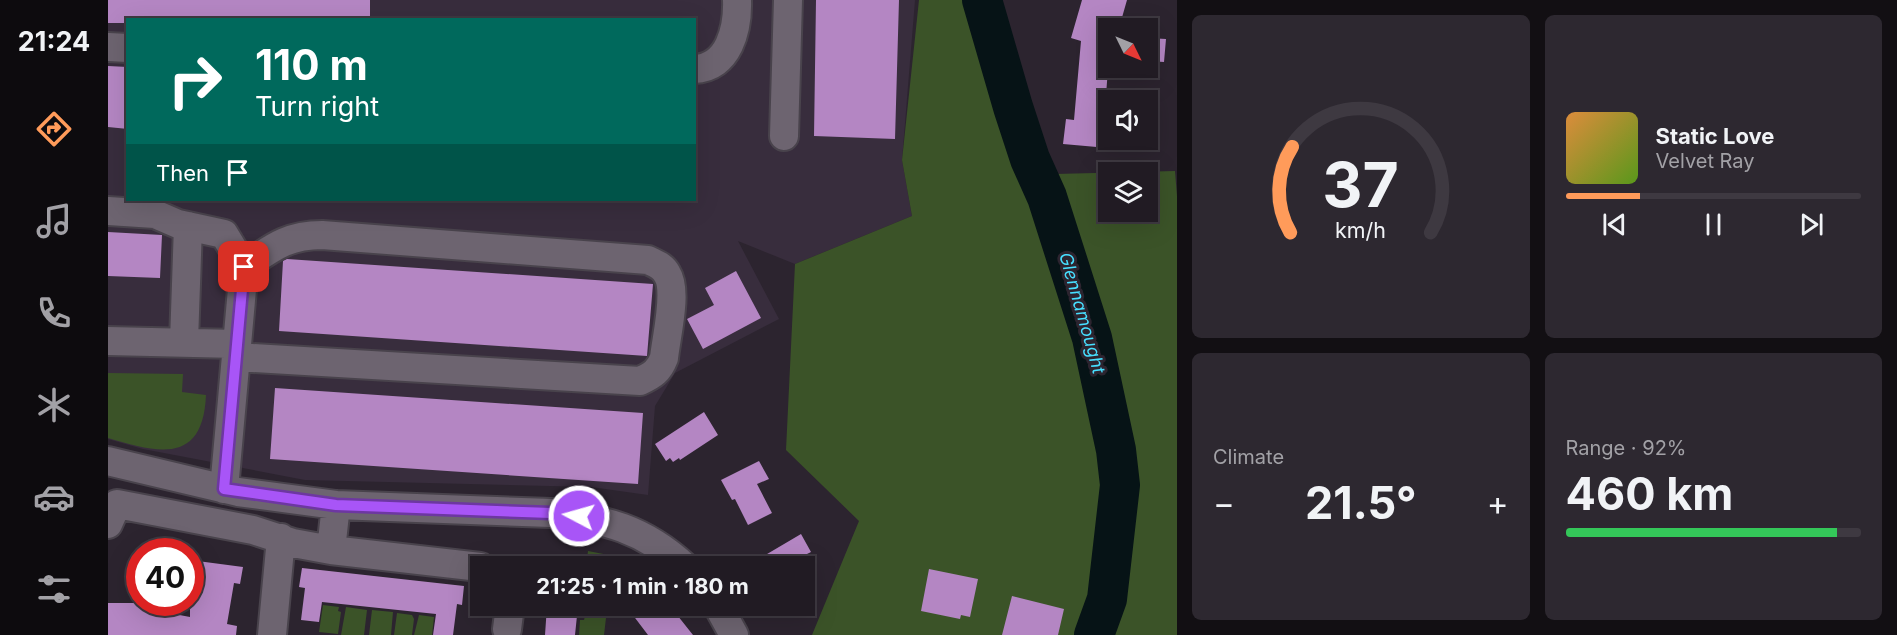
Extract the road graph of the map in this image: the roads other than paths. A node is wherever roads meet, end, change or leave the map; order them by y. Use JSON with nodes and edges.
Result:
{"nodes":[{"id":1,"x":736,"y":0,"type":"edge"},
{"id":2,"x":788,"y":0,"type":"edge"},
{"id":3,"x":108,"y":47,"type":"edge"},
{"id":4,"x":126,"y":48,"type":"edge"},
{"id":5,"x":696,"y":69,"type":"edge"},
{"id":6,"x":784,"y":136,"type":"dead end"},
{"id":7,"x":108,"y":211,"type":"edge"},
{"id":8,"x":188,"y":226,"type":"junction"},
{"id":9,"x":244,"y":267,"type":"junction"},
{"id":10,"x":108,"y":341,"type":"edge"},
{"id":11,"x":184,"y":342,"type":"junction"},
{"id":12,"x":237,"y":350,"type":"junction"},
{"id":13,"x":108,"y":461,"type":"edge"},
{"id":14,"x":224,"y":489,"type":"junction"},
{"id":15,"x":336,"y":505,"type":"junction"},
{"id":16,"x":111,"y":510,"type":"edge"},
{"id":17,"x":281,"y":538,"type":"junction"},
{"id":18,"x":331,"y":550,"type":"junction"},
{"id":19,"x":672,"y":556,"type":"edge"},
{"id":20,"x":470,"y":566,"type":"edge"},
{"id":21,"x":724,"y":616,"type":"edge"},
{"id":22,"x":272,"y":635,"type":"edge"},
{"id":23,"x":734,"y":635,"type":"edge"}],
"edges":[{"from":1,"to":5,"type":"street"},
{"from":2,"to":6,"type":"street"},
{"from":3,"to":4,"type":"street"},
{"from":7,"to":8,"type":"street"},
{"from":8,"to":9,"type":"street"},
{"from":8,"to":11,"type":"street"},
{"from":9,"to":12,"type":"street"},
{"from":9,"to":12,"type":"street"},
{"from":10,"to":11,"type":"street"},
{"from":11,"to":12,"type":"street"},
{"from":12,"to":14,"type":"street"},
{"from":13,"to":14,"type":"street"},
{"from":14,"to":15,"type":"street"},
{"from":15,"to":18,"type":"street"},
{"from":15,"to":19,"type":"street"},
{"from":16,"to":17,"type":"street"},
{"from":17,"to":18,"type":"street"},
{"from":17,"to":22,"type":"street"},
{"from":18,"to":20,"type":"street"},
{"from":21,"to":23,"type":"street"}]}
